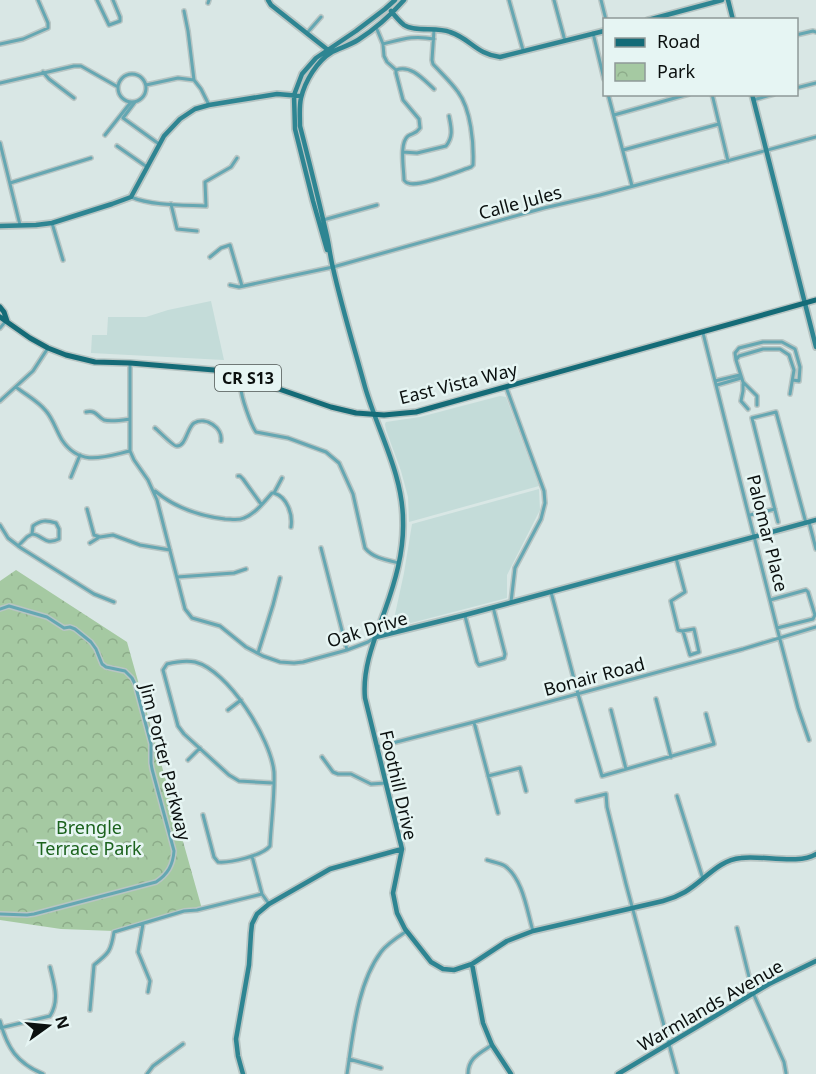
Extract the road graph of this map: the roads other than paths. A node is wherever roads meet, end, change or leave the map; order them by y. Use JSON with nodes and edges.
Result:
{"nodes":[{"id":1,"x":38,"y":0,"type":"edge"},
{"id":2,"x":97,"y":0,"type":"edge"},
{"id":3,"x":113,"y":0,"type":"edge"},
{"id":4,"x":268,"y":0,"type":"edge"},
{"id":5,"x":395,"y":0,"type":"edge"},
{"id":6,"x":404,"y":0,"type":"edge"},
{"id":7,"x":509,"y":0,"type":"edge"},
{"id":8,"x":554,"y":0,"type":"edge"},
{"id":9,"x":601,"y":0,"type":"edge"},
{"id":10,"x":722,"y":0,"type":"edge"},
{"id":11,"x":728,"y":0,"type":"edge"},
{"id":12,"x":387,"y":7,"type":"junction"},
{"id":13,"x":184,"y":11,"type":"dead end"},
{"id":14,"x":393,"y":13,"type":"junction"},
{"id":15,"x":321,"y":17,"type":"dead end"},
{"id":16,"x":606,"y":18,"type":"edge"},
{"id":17,"x":655,"y":18,"type":"edge"},
{"id":18,"x":732,"y":18,"type":"edge"},
{"id":19,"x":376,"y":27,"type":"junction"},
{"id":20,"x":435,"y":28,"type":"junction"},
{"id":21,"x":603,"y":31,"type":"edge"},
{"id":22,"x":816,"y":32,"type":"edge"},
{"id":23,"x":593,"y":33,"type":"junction"},
{"id":24,"x":306,"y":34,"type":"junction"},
{"id":25,"x":798,"y":35,"type":"edge"},
{"id":26,"x":434,"y":39,"type":"junction"},
{"id":27,"x":565,"y":41,"type":"junction"},
{"id":28,"x":0,"y":44,"type":"edge"},
{"id":29,"x":383,"y":44,"type":"junction"},
{"id":30,"x":329,"y":51,"type":"junction"},
{"id":31,"x":523,"y":52,"type":"junction"},
{"id":32,"x":396,"y":70,"type":"junction"},
{"id":33,"x":43,"y":72,"type":"junction"},
{"id":34,"x":603,"y":74,"type":"edge"},
{"id":35,"x":194,"y":80,"type":"junction"},
{"id":36,"x":0,"y":83,"type":"edge"},
{"id":37,"x":816,"y":83,"type":"edge"},
{"id":38,"x":146,"y":85,"type":"junction"},
{"id":39,"x":118,"y":87,"type":"junction"},
{"id":40,"x":798,"y":88,"type":"edge"},
{"id":41,"x":434,"y":89,"type":"dead end"},
{"id":42,"x":294,"y":95,"type":"junction"},
{"id":43,"x":301,"y":96,"type":"junction"},
{"id":44,"x":609,"y":96,"type":"edge"},
{"id":45,"x":682,"y":96,"type":"edge"},
{"id":46,"x":712,"y":96,"type":"edge"},
{"id":47,"x":753,"y":97,"type":"edge"},
{"id":48,"x":74,"y":98,"type":"dead end"},
{"id":49,"x":133,"y":101,"type":"junction"},
{"id":50,"x":209,"y":105,"type":"junction"},
{"id":51,"x":614,"y":115,"type":"junction"},
{"id":52,"x":449,"y":116,"type":"dead end"},
{"id":53,"x":719,"y":124,"type":"junction"},
{"id":54,"x":105,"y":135,"type":"dead end"},
{"id":55,"x":816,"y":137,"type":"edge"},
{"id":56,"x":0,"y":143,"type":"edge"},
{"id":57,"x":159,"y":144,"type":"junction"},
{"id":58,"x":117,"y":146,"type":"dead end"},
{"id":59,"x":623,"y":150,"type":"junction"},
{"id":60,"x":766,"y":151,"type":"junction"},
{"id":61,"x":403,"y":152,"type":"junction"},
{"id":62,"x":91,"y":158,"type":"dead end"},
{"id":63,"x":237,"y":158,"type":"dead end"},
{"id":64,"x":728,"y":161,"type":"junction"},
{"id":65,"x":147,"y":167,"type":"junction"},
{"id":66,"x":10,"y":183,"type":"junction"},
{"id":67,"x":632,"y":186,"type":"junction"},
{"id":68,"x":131,"y":197,"type":"junction"},
{"id":69,"x":171,"y":204,"type":"junction"},
{"id":70,"x":377,"y":205,"type":"dead end"},
{"id":71,"x":323,"y":220,"type":"junction"},
{"id":72,"x":52,"y":223,"type":"junction"},
{"id":73,"x":20,"y":225,"type":"junction"},
{"id":74,"x":0,"y":226,"type":"edge"},
{"id":75,"x":196,"y":231,"type":"dead end"},
{"id":76,"x":210,"y":257,"type":"dead end"},
{"id":77,"x":63,"y":260,"type":"dead end"},
{"id":78,"x":333,"y":267,"type":"junction"},
{"id":79,"x":230,"y":285,"type":"dead end"},
{"id":80,"x":242,"y":286,"type":"junction"},
{"id":81,"x":816,"y":300,"type":"edge"},
{"id":82,"x":805,"y":303,"type":"junction"},
{"id":83,"x":0,"y":307,"type":"edge"},
{"id":84,"x":0,"y":317,"type":"edge"},
{"id":85,"x":7,"y":321,"type":"junction"},
{"id":86,"x":0,"y":328,"type":"edge"},
{"id":87,"x":703,"y":333,"type":"junction"},
{"id":88,"x":816,"y":347,"type":"edge"},
{"id":89,"x":48,"y":348,"type":"junction"},
{"id":90,"x":736,"y":360,"type":"junction"},
{"id":91,"x":130,"y":363,"type":"junction"},
{"id":92,"x":245,"y":377,"type":"junction"},
{"id":93,"x":741,"y":378,"type":"junction"},
{"id":94,"x":793,"y":380,"type":"junction"},
{"id":95,"x":716,"y":383,"type":"junction"},
{"id":96,"x":16,"y":387,"type":"junction"},
{"id":97,"x":506,"y":387,"type":"junction"},
{"id":98,"x":790,"y":394,"type":"dead end"},
{"id":99,"x":0,"y":401,"type":"edge"},
{"id":100,"x":757,"y":405,"type":"dead end"},
{"id":101,"x":748,"y":409,"type":"dead end"},
{"id":102,"x":86,"y":412,"type":"dead end"},
{"id":103,"x":373,"y":415,"type":"junction"},
{"id":104,"x":130,"y":419,"type":"junction"},
{"id":105,"x":155,"y":428,"type":"dead end"},
{"id":106,"x":221,"y":441,"type":"dead end"},
{"id":107,"x":130,"y":451,"type":"junction"},
{"id":108,"x":80,"y":455,"type":"junction"},
{"id":109,"x":238,"y":476,"type":"dead end"},
{"id":110,"x":71,"y":477,"type":"dead end"},
{"id":111,"x":282,"y":478,"type":"dead end"},
{"id":112,"x":153,"y":490,"type":"junction"},
{"id":113,"x":274,"y":493,"type":"junction"},
{"id":114,"x":261,"y":504,"type":"junction"},
{"id":115,"x":87,"y":509,"type":"dead end"},
{"id":116,"x":775,"y":509,"type":"junction"},
{"id":117,"x":750,"y":515,"type":"junction"},
{"id":118,"x":816,"y":520,"type":"edge"},
{"id":119,"x":778,"y":522,"type":"dead end"},
{"id":120,"x":807,"y":522,"type":"junction"},
{"id":121,"x":0,"y":525,"type":"edge"},
{"id":122,"x":291,"y":527,"type":"dead end"},
{"id":123,"x":32,"y":534,"type":"junction"},
{"id":124,"x":755,"y":536,"type":"junction"},
{"id":125,"x":100,"y":537,"type":"junction"},
{"id":126,"x":90,"y":543,"type":"dead end"},
{"id":127,"x":18,"y":546,"type":"junction"},
{"id":128,"x":321,"y":548,"type":"dead end"},
{"id":129,"x":816,"y":549,"type":"edge"},
{"id":130,"x":170,"y":550,"type":"junction"},
{"id":131,"x":676,"y":558,"type":"junction"},
{"id":132,"x":399,"y":563,"type":"junction"},
{"id":133,"x":246,"y":569,"type":"dead end"},
{"id":134,"x":176,"y":577,"type":"junction"},
{"id":135,"x":280,"y":578,"type":"dead end"},
{"id":136,"x":551,"y":592,"type":"junction"},
{"id":137,"x":770,"y":600,"type":"junction"},
{"id":138,"x":114,"y":602,"type":"dead end"},
{"id":139,"x":510,"y":602,"type":"junction"},
{"id":140,"x":493,"y":607,"type":"junction"},
{"id":141,"x":0,"y":609,"type":"edge"},
{"id":142,"x":383,"y":615,"type":"junction"},
{"id":143,"x":465,"y":615,"type":"junction"},
{"id":144,"x":816,"y":627,"type":"edge"},
{"id":145,"x":777,"y":628,"type":"junction"},
{"id":146,"x":684,"y":631,"type":"junction"},
{"id":147,"x":389,"y":633,"type":"junction"},
{"id":148,"x":376,"y":637,"type":"junction"},
{"id":149,"x":780,"y":637,"type":"junction"},
{"id":150,"x":347,"y":650,"type":"junction"},
{"id":151,"x":258,"y":653,"type":"junction"},
{"id":152,"x":578,"y":694,"type":"junction"},
{"id":153,"x":656,"y":699,"type":"dead end"},
{"id":154,"x":241,"y":700,"type":"junction"},
{"id":155,"x":228,"y":710,"type":"dead end"},
{"id":156,"x":611,"y":710,"type":"dead end"},
{"id":157,"x":706,"y":714,"type":"dead end"},
{"id":158,"x":474,"y":722,"type":"junction"},
{"id":159,"x":809,"y":740,"type":"dead end"},
{"id":160,"x":377,"y":747,"type":"junction"},
{"id":161,"x":200,"y":748,"type":"junction"},
{"id":162,"x":322,"y":757,"type":"dead end"},
{"id":163,"x":671,"y":757,"type":"junction"},
{"id":164,"x":188,"y":760,"type":"dead end"},
{"id":165,"x":626,"y":769,"type":"junction"},
{"id":166,"x":488,"y":776,"type":"junction"},
{"id":167,"x":273,"y":783,"type":"junction"},
{"id":168,"x":386,"y":783,"type":"junction"},
{"id":169,"x":526,"y":791,"type":"dead end"},
{"id":170,"x":677,"y":796,"type":"dead end"},
{"id":171,"x":577,"y":801,"type":"dead end"},
{"id":172,"x":498,"y":813,"type":"dead end"},
{"id":173,"x":203,"y":814,"type":"dead end"},
{"id":174,"x":402,"y":849,"type":"junction"},
{"id":175,"x":816,"y":854,"type":"edge"},
{"id":176,"x":252,"y":856,"type":"junction"},
{"id":177,"x":487,"y":860,"type":"dead end"},
{"id":178,"x":703,"y":879,"type":"junction"},
{"id":179,"x":262,"y":894,"type":"junction"},
{"id":180,"x":269,"y":904,"type":"junction"},
{"id":181,"x":633,"y":908,"type":"junction"},
{"id":182,"x":0,"y":914,"type":"edge"},
{"id":183,"x":143,"y":924,"type":"junction"},
{"id":184,"x":737,"y":928,"type":"dead end"},
{"id":185,"x":407,"y":931,"type":"junction"},
{"id":186,"x":532,"y":931,"type":"junction"},
{"id":187,"x":816,"y":961,"type":"edge"},
{"id":188,"x":472,"y":964,"type":"junction"},
{"id":189,"x":50,"y":967,"type":"dead end"},
{"id":190,"x":148,"y":992,"type":"dead end"},
{"id":191,"x":753,"y":993,"type":"junction"},
{"id":192,"x":90,"y":1010,"type":"dead end"},
{"id":193,"x":0,"y":1022,"type":"edge"},
{"id":194,"x":1,"y":1028,"type":"edge"},
{"id":195,"x":669,"y":1043,"type":"junction"},
{"id":196,"x":183,"y":1044,"type":"dead end"},
{"id":197,"x":492,"y":1045,"type":"junction"},
{"id":198,"x":349,"y":1059,"type":"junction"},
{"id":199,"x":381,"y":1068,"type":"dead end"},
{"id":200,"x":786,"y":1073,"type":"edge"},
{"id":201,"x":43,"y":1074,"type":"edge"},
{"id":202,"x":147,"y":1074,"type":"edge"},
{"id":203,"x":243,"y":1074,"type":"edge"},
{"id":204,"x":346,"y":1074,"type":"edge"},
{"id":205,"x":468,"y":1074,"type":"edge"},
{"id":206,"x":511,"y":1074,"type":"edge"},
{"id":207,"x":618,"y":1074,"type":"edge"},
{"id":208,"x":677,"y":1074,"type":"edge"}],
"edges":[{"from":1,"to":28,"type":"street"},
{"from":2,"to":3,"type":"street"},
{"from":4,"to":24,"type":"street"},
{"from":5,"to":12,"type":"street"},
{"from":6,"to":14,"type":"street"},
{"from":7,"to":31,"type":"street"},
{"from":8,"to":27,"type":"street"},
{"from":9,"to":16,"type":"street"},
{"from":10,"to":17,"type":"street"},
{"from":11,"to":18,"type":"street"},
{"from":12,"to":14,"type":"street"},
{"from":12,"to":30,"type":"street"},
{"from":13,"to":35,"type":"street"},
{"from":14,"to":19,"type":"street"},
{"from":14,"to":20,"type":"street"},
{"from":15,"to":24,"type":"street"},
{"from":19,"to":29,"type":"street"},
{"from":19,"to":30,"type":"street"},
{"from":20,"to":26,"type":"street"},
{"from":20,"to":31,"type":"street"},
{"from":21,"to":23,"type":"street"},
{"from":22,"to":25,"type":"street"},
{"from":23,"to":27,"type":"street"},
{"from":23,"to":34,"type":"street"},
{"from":24,"to":30,"type":"street"},
{"from":26,"to":29,"type":"street"},
{"from":26,"to":61,"type":"street"},
{"from":27,"to":31,"type":"street"},
{"from":29,"to":32,"type":"street"},
{"from":30,"to":42,"type":"street"},
{"from":30,"to":43,"type":"street"},
{"from":32,"to":41,"type":"street"},
{"from":32,"to":61,"type":"street"},
{"from":33,"to":36,"type":"street"},
{"from":33,"to":39,"type":"street"},
{"from":33,"to":48,"type":"street"},
{"from":35,"to":38,"type":"street"},
{"from":35,"to":50,"type":"street"},
{"from":37,"to":40,"type":"street"},
{"from":38,"to":39,"type":"street"},
{"from":38,"to":49,"type":"street"},
{"from":39,"to":49,"type":"street"},
{"from":42,"to":43,"type":"street"},
{"from":42,"to":50,"type":"street"},
{"from":42,"to":78,"type":"street"},
{"from":43,"to":71,"type":"street"},
{"from":44,"to":51,"type":"street"},
{"from":45,"to":51,"type":"street"},
{"from":46,"to":53,"type":"street"},
{"from":47,"to":60,"type":"street"},
{"from":49,"to":54,"type":"street"},
{"from":49,"to":57,"type":"street"},
{"from":50,"to":57,"type":"street"},
{"from":51,"to":59,"type":"street"},
{"from":52,"to":61,"type":"street"},
{"from":53,"to":59,"type":"street"},
{"from":53,"to":64,"type":"street"},
{"from":55,"to":60,"type":"street","name":"Calle Jules"},
{"from":56,"to":66,"type":"street"},
{"from":57,"to":65,"type":"street"},
{"from":58,"to":65,"type":"street"},
{"from":59,"to":67,"type":"street"},
{"from":60,"to":64,"type":"street","name":"Calle Jules"},
{"from":60,"to":82,"type":"street"},
{"from":62,"to":66,"type":"street"},
{"from":63,"to":69,"type":"street"},
{"from":64,"to":67,"type":"street","name":"Calle Jules"},
{"from":65,"to":68,"type":"street"},
{"from":66,"to":73,"type":"street"},
{"from":67,"to":78,"type":"street","name":"Calle Jules"},
{"from":68,"to":69,"type":"street"},
{"from":68,"to":72,"type":"street"},
{"from":69,"to":75,"type":"street"},
{"from":70,"to":71,"type":"street"},
{"from":71,"to":78,"type":"street"},
{"from":72,"to":73,"type":"street"},
{"from":72,"to":77,"type":"street"},
{"from":73,"to":74,"type":"street"},
{"from":76,"to":80,"type":"street"},
{"from":78,"to":80,"type":"street","name":"Calle Jules"},
{"from":78,"to":103,"type":"street","name":"Foothill Drive"},
{"from":79,"to":80,"type":"street","name":"Calle Jules"},
{"from":81,"to":82,"type":"main road","name":"East Vista Way","number":"CR S13"},
{"from":82,"to":87,"type":"main road","name":"East Vista Way","number":"CR S13"},
{"from":82,"to":88,"type":"street"},
{"from":83,"to":85,"type":"main road","name":"East Vista Way","number":"CR S13"},
{"from":84,"to":85,"type":"main road","name":"East Vista Way","number":"CR S13"},
{"from":85,"to":86,"type":"street"},
{"from":85,"to":89,"type":"main road","name":"East Vista Way","number":"CR S13"},
{"from":87,"to":95,"type":"street","name":"Palomar Place"},
{"from":87,"to":97,"type":"main road","name":"East Vista Way","number":"CR S13"},
{"from":89,"to":91,"type":"main road","name":"East Vista Way","number":"CR S13"},
{"from":89,"to":96,"type":"street"},
{"from":90,"to":93,"type":"street"},
{"from":90,"to":94,"type":"street"},
{"from":90,"to":94,"type":"street"},
{"from":91,"to":92,"type":"main road","name":"East Vista Way","number":"CR S13"},
{"from":91,"to":104,"type":"street","name":"Oak Drive"},
{"from":92,"to":103,"type":"main road","name":"East Vista Way","number":"CR S13"},
{"from":92,"to":132,"type":"street"},
{"from":93,"to":95,"type":"street"},
{"from":93,"to":100,"type":"street"},
{"from":93,"to":101,"type":"street"},
{"from":94,"to":98,"type":"street"},
{"from":95,"to":117,"type":"street","name":"Palomar Place"},
{"from":96,"to":99,"type":"street"},
{"from":96,"to":108,"type":"street"},
{"from":97,"to":103,"type":"main road","name":"East Vista Way","number":"CR S13"},
{"from":97,"to":139,"type":"street"},
{"from":102,"to":104,"type":"street"},
{"from":103,"to":132,"type":"street","name":"Foothill Drive"},
{"from":104,"to":107,"type":"street","name":"Oak Drive"},
{"from":105,"to":106,"type":"street"},
{"from":107,"to":108,"type":"street"},
{"from":107,"to":112,"type":"street","name":"Oak Drive"},
{"from":108,"to":110,"type":"street"},
{"from":109,"to":114,"type":"street"},
{"from":111,"to":113,"type":"street"},
{"from":112,"to":114,"type":"street"},
{"from":112,"to":130,"type":"street","name":"Oak Drive"},
{"from":113,"to":114,"type":"street"},
{"from":113,"to":122,"type":"street"},
{"from":115,"to":125,"type":"street"},
{"from":116,"to":117,"type":"street"},
{"from":116,"to":119,"type":"street"},
{"from":116,"to":120,"type":"street"},
{"from":117,"to":124,"type":"street","name":"Palomar Place"},
{"from":118,"to":120,"type":"street","name":"Oak Drive"},
{"from":120,"to":124,"type":"street","name":"Oak Drive"},
{"from":120,"to":129,"type":"street"},
{"from":121,"to":127,"type":"street"},
{"from":123,"to":123,"type":"street"},
{"from":123,"to":127,"type":"street"},
{"from":124,"to":131,"type":"street","name":"Oak Drive"},
{"from":124,"to":137,"type":"street","name":"Palomar Place"},
{"from":125,"to":126,"type":"street"},
{"from":125,"to":130,"type":"street"},
{"from":127,"to":138,"type":"street"},
{"from":128,"to":150,"type":"street"},
{"from":130,"to":134,"type":"street","name":"Oak Drive"},
{"from":131,"to":136,"type":"street","name":"Oak Drive"},
{"from":131,"to":146,"type":"street"},
{"from":132,"to":142,"type":"street","name":"Foothill Drive"},
{"from":133,"to":134,"type":"street"},
{"from":134,"to":151,"type":"street","name":"Oak Drive"},
{"from":135,"to":151,"type":"street"},
{"from":136,"to":139,"type":"street","name":"Oak Drive"},
{"from":136,"to":152,"type":"street"},
{"from":137,"to":145,"type":"street","name":"Palomar Place"},
{"from":137,"to":145,"type":"street"},
{"from":139,"to":140,"type":"street","name":"Oak Drive"},
{"from":140,"to":143,"type":"street","name":"Oak Drive"},
{"from":140,"to":143,"type":"street"},
{"from":141,"to":182,"type":"street","name":"Jim Porter Parkway"},
{"from":142,"to":147,"type":"street"},
{"from":142,"to":148,"type":"street","name":"Foothill Drive"},
{"from":143,"to":147,"type":"street","name":"Oak Drive"},
{"from":144,"to":149,"type":"street","name":"Bonair Road"},
{"from":145,"to":149,"type":"street","name":"Palomar Place"},
{"from":146,"to":146,"type":"street"},
{"from":147,"to":148,"type":"street","name":"Oak Drive"},
{"from":148,"to":150,"type":"street","name":"Oak Drive"},
{"from":148,"to":160,"type":"street","name":"Foothill Drive"},
{"from":149,"to":152,"type":"street","name":"Bonair Road"},
{"from":149,"to":159,"type":"street","name":"Palomar Place"},
{"from":150,"to":151,"type":"street","name":"Oak Drive"},
{"from":152,"to":158,"type":"street","name":"Bonair Road"},
{"from":152,"to":165,"type":"street"},
{"from":153,"to":163,"type":"street"},
{"from":154,"to":155,"type":"street"},
{"from":154,"to":161,"type":"street"},
{"from":154,"to":167,"type":"street"},
{"from":156,"to":165,"type":"street"},
{"from":157,"to":163,"type":"street"},
{"from":158,"to":160,"type":"street","name":"Bonair Road"},
{"from":158,"to":166,"type":"street"},
{"from":160,"to":168,"type":"street","name":"Foothill Drive"},
{"from":161,"to":164,"type":"street"},
{"from":161,"to":167,"type":"street"},
{"from":162,"to":168,"type":"street"},
{"from":163,"to":165,"type":"street"},
{"from":166,"to":169,"type":"street"},
{"from":166,"to":172,"type":"street"},
{"from":167,"to":176,"type":"street"},
{"from":168,"to":174,"type":"street","name":"Foothill Drive"},
{"from":170,"to":178,"type":"street"},
{"from":171,"to":181,"type":"street"},
{"from":173,"to":176,"type":"street"},
{"from":174,"to":180,"type":"street","name":"Foothill Drive"},
{"from":174,"to":185,"type":"street"},
{"from":175,"to":178,"type":"street"},
{"from":176,"to":179,"type":"street"},
{"from":177,"to":186,"type":"street"},
{"from":178,"to":181,"type":"street"},
{"from":179,"to":180,"type":"street"},
{"from":179,"to":183,"type":"street"},
{"from":180,"to":203,"type":"street","name":"Foothill Drive"},
{"from":181,"to":186,"type":"street"},
{"from":181,"to":195,"type":"street"},
{"from":183,"to":190,"type":"street"},
{"from":183,"to":192,"type":"street"},
{"from":184,"to":191,"type":"street"},
{"from":185,"to":188,"type":"street"},
{"from":185,"to":198,"type":"street"},
{"from":186,"to":188,"type":"street"},
{"from":187,"to":191,"type":"street","name":"Warmlands Avenue"},
{"from":188,"to":197,"type":"street"},
{"from":189,"to":194,"type":"street"},
{"from":191,"to":195,"type":"street","name":"Warmlands Avenue"},
{"from":191,"to":200,"type":"street"},
{"from":193,"to":194,"type":"street"},
{"from":194,"to":201,"type":"street"},
{"from":195,"to":207,"type":"street","name":"Warmlands Avenue"},
{"from":195,"to":208,"type":"street"},
{"from":196,"to":202,"type":"street"},
{"from":197,"to":205,"type":"street"},
{"from":197,"to":206,"type":"street"},
{"from":198,"to":199,"type":"street"},
{"from":198,"to":204,"type":"street"}]}
